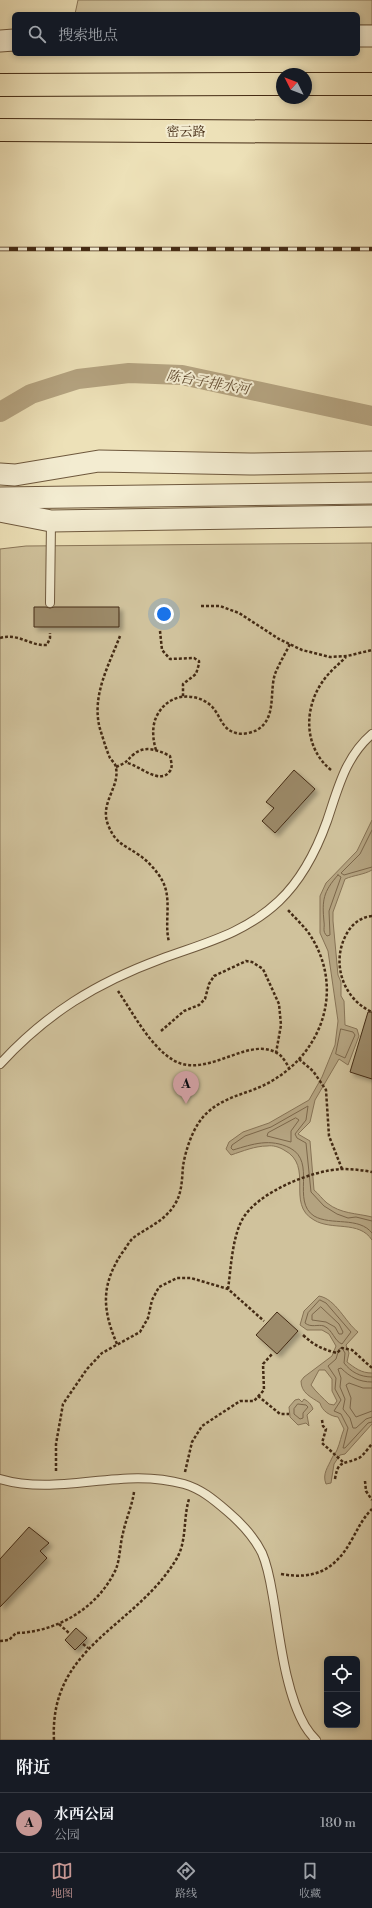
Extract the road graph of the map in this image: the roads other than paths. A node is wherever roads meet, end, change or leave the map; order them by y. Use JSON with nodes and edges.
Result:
{"nodes":[{"id":1,"x":360,"y":36,"type":"edge"},
{"id":2,"x":372,"y":36,"type":"edge"},
{"id":3,"x":12,"y":40,"type":"edge"},
{"id":4,"x":0,"y":41,"type":"edge"},
{"id":5,"x":276,"y":84,"type":"edge"},
{"id":6,"x":312,"y":84,"type":"edge"},
{"id":7,"x":372,"y":84,"type":"edge"},
{"id":8,"x":0,"y":85,"type":"edge"},
{"id":9,"x":0,"y":130,"type":"edge"},
{"id":10,"x":372,"y":132,"type":"edge"},
{"id":11,"x":372,"y":462,"type":"edge"},
{"id":12,"x":0,"y":474,"type":"edge"},
{"id":13,"x":0,"y":484,"type":"edge"},
{"id":14,"x":372,"y":484,"type":"edge"},
{"id":15,"x":372,"y":494,"type":"edge"},
{"id":16,"x":0,"y":498,"type":"edge"},
{"id":17,"x":0,"y":511,"type":"edge"},
{"id":18,"x":372,"y":516,"type":"edge"},
{"id":19,"x":51,"y":521,"type":"junction"},
{"id":20,"x":50,"y":603,"type":"dead end"},
{"id":21,"x":372,"y":734,"type":"edge"},
{"id":22,"x":0,"y":1064,"type":"edge"},
{"id":23,"x":0,"y":1479,"type":"edge"},
{"id":24,"x":316,"y":1740,"type":"edge"}],
"edges":[{"from":1,"to":2,"type":"street"},
{"from":3,"to":4,"type":"street"},
{"from":5,"to":8,"type":"highway"},
{"from":6,"to":7,"type":"highway"},
{"from":9,"to":10,"type":"highway","name":"密云路"},
{"from":11,"to":12,"type":"street"},
{"from":13,"to":14,"type":"street"},
{"from":15,"to":16,"type":"street"},
{"from":17,"to":19,"type":"street"},
{"from":18,"to":19,"type":"street"},
{"from":19,"to":20,"type":"lane"},
{"from":21,"to":22,"type":"lane"},
{"from":23,"to":24,"type":"lane"}]}
